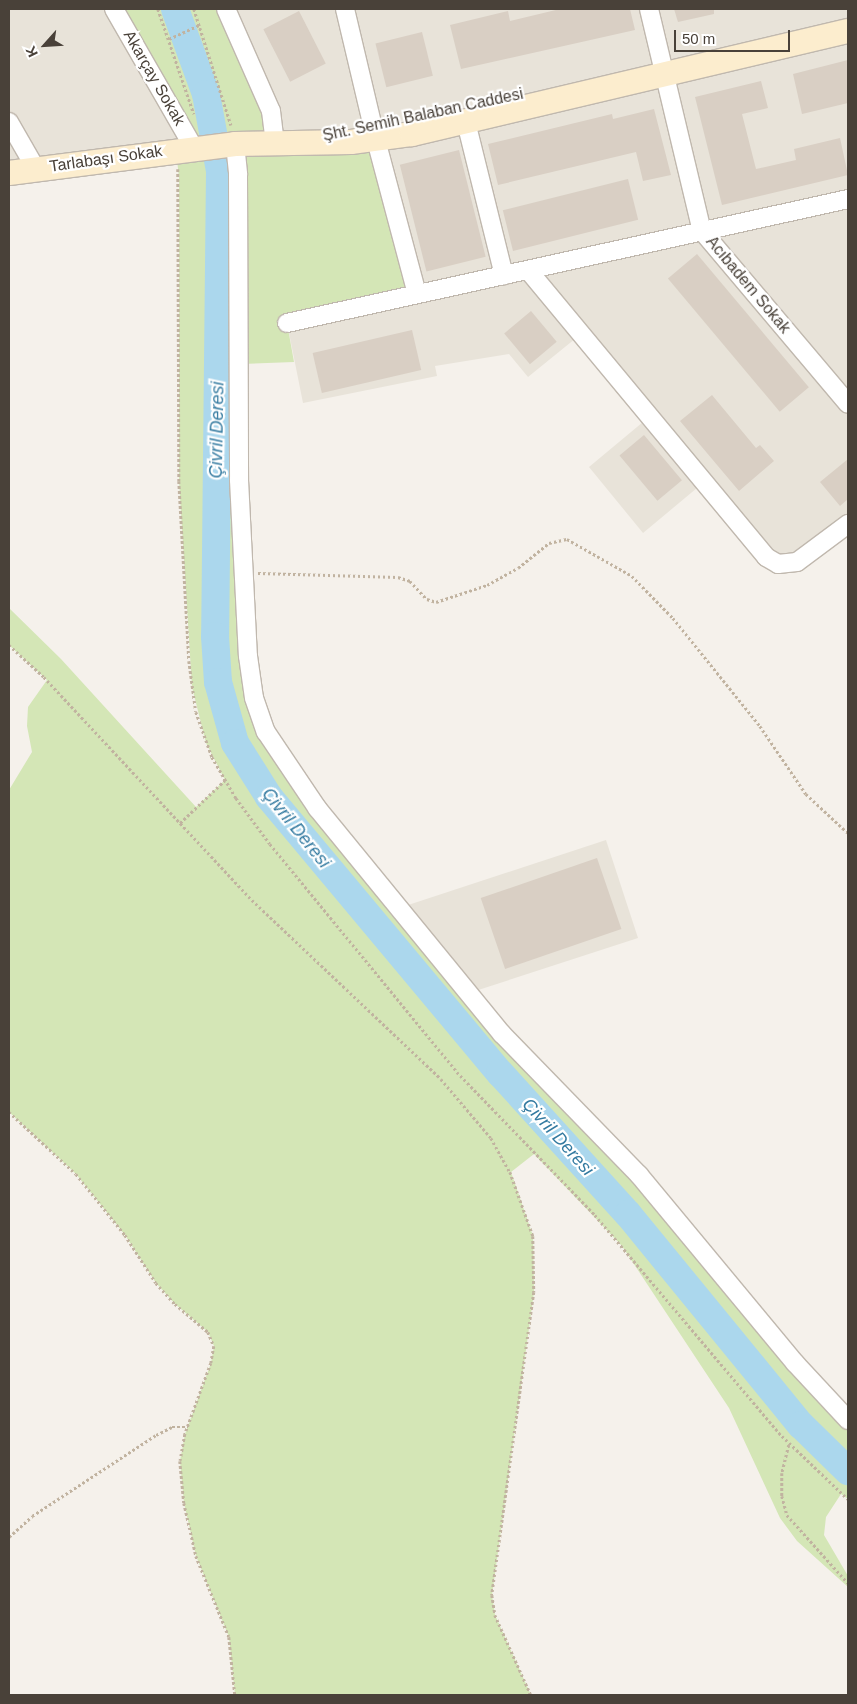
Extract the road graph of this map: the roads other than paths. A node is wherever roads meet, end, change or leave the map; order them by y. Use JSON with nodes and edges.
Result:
{"nodes":[{"id":1,"x":114,"y":9,"type":"edge"},
{"id":2,"x":226,"y":9,"type":"edge"},
{"id":3,"x":345,"y":9,"type":"edge"},
{"id":4,"x":649,"y":9,"type":"edge"},
{"id":5,"x":848,"y":17,"type":"edge"},
{"id":6,"x":848,"y":31,"type":"edge"},
{"id":7,"x":663,"y":68,"type":"junction"},
{"id":8,"x":9,"y":122,"type":"edge"},
{"id":9,"x":466,"y":122,"type":"junction"},
{"id":10,"x":374,"y":133,"type":"junction"},
{"id":11,"x":274,"y":142,"type":"junction"},
{"id":12,"x":233,"y":144,"type":"junction"},
{"id":13,"x":200,"y":147,"type":"junction"},
{"id":14,"x":36,"y":169,"type":"junction"},
{"id":15,"x":9,"y":173,"type":"edge"},
{"id":16,"x":848,"y":199,"type":"edge"},
{"id":17,"x":702,"y":231,"type":"junction"},
{"id":18,"x":528,"y":270,"type":"junction"},
{"id":19,"x":504,"y":275,"type":"junction"},
{"id":20,"x":417,"y":294,"type":"junction"},
{"id":21,"x":287,"y":323,"type":"dead end"},
{"id":22,"x":848,"y":404,"type":"edge"},
{"id":23,"x":848,"y":524,"type":"edge"},
{"id":24,"x":848,"y":1420,"type":"edge"}],
"edges":[{"from":1,"to":13,"type":"street","name":"Akarçay Sokak"},
{"from":2,"to":11,"type":"street"},
{"from":3,"to":10,"type":"street"},
{"from":4,"to":7,"type":"street","name":"Acıbadem Sokak"},
{"from":5,"to":7,"type":"street","name":"Şht. Semih Balaban Caddesi"},
{"from":6,"to":7,"type":"street","name":"Şht. Semih Balaban Caddesi"},
{"from":7,"to":9,"type":"street","name":"Şht. Semih Balaban Caddesi"},
{"from":7,"to":10,"type":"street","name":"Şht. Semih Balaban Caddesi"},
{"from":7,"to":17,"type":"street","name":"Acıbadem Sokak"},
{"from":8,"to":14,"type":"street"},
{"from":9,"to":10,"type":"street","name":"Şht. Semih Balaban Caddesi"},
{"from":9,"to":19,"type":"street"},
{"from":10,"to":11,"type":"street","name":"Şht. Semih Balaban Caddesi"},
{"from":10,"to":20,"type":"street"},
{"from":11,"to":12,"type":"street","name":"Şht. Semih Balaban Caddesi"},
{"from":12,"to":13,"type":"street","name":"Tarlabaşı Sokak"},
{"from":12,"to":24,"type":"street"},
{"from":13,"to":14,"type":"street","name":"Tarlabaşı Sokak"},
{"from":14,"to":15,"type":"street","name":"Tarlabaşı Sokak"},
{"from":16,"to":17,"type":"street"},
{"from":17,"to":18,"type":"street"},
{"from":17,"to":22,"type":"street","name":"Acıbadem Sokak"},
{"from":18,"to":19,"type":"street"},
{"from":18,"to":23,"type":"street"},
{"from":19,"to":20,"type":"street"},
{"from":20,"to":21,"type":"street"}]}
